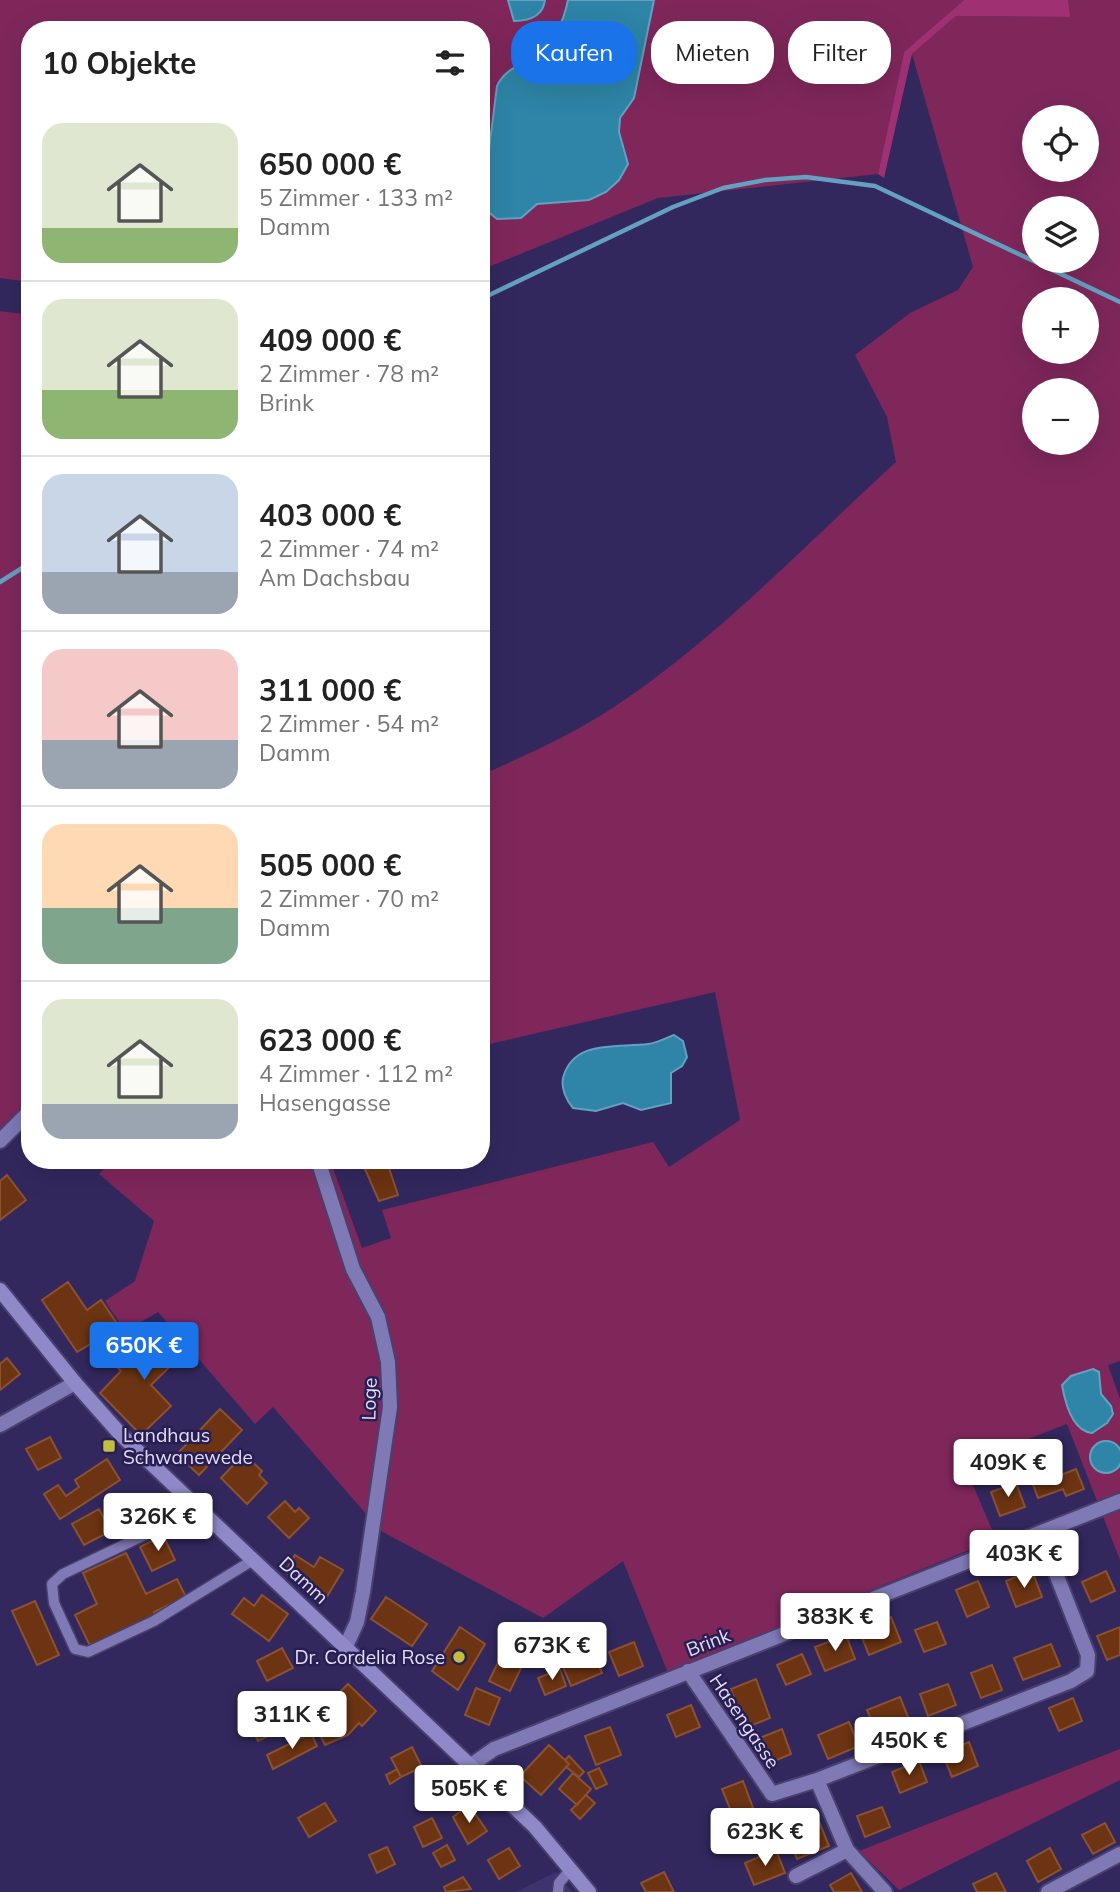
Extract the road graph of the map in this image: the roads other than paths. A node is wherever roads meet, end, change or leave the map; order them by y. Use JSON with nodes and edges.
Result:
{"nodes":[{"id":1,"x":21,"y":1120,"type":"edge"},
{"id":2,"x":0,"y":1141,"type":"edge"},
{"id":3,"x":321,"y":1169,"type":"edge"},
{"id":4,"x":0,"y":1290,"type":"edge"},
{"id":5,"x":75,"y":1383,"type":"junction"},
{"id":6,"x":0,"y":1425,"type":"edge"},
{"id":7,"x":1120,"y":1501,"type":"edge"},
{"id":8,"x":199,"y":1509,"type":"junction"},
{"id":9,"x":1040,"y":1533,"type":"junction"},
{"id":10,"x":253,"y":1560,"type":"junction"},
{"id":11,"x":346,"y":1646,"type":"junction"},
{"id":12,"x":688,"y":1671,"type":"junction"},
{"id":13,"x":470,"y":1766,"type":"junction"},
{"id":14,"x":817,"y":1780,"type":"junction"},
{"id":15,"x":847,"y":1850,"type":"junction"},
{"id":16,"x":1120,"y":1854,"type":"edge"},
{"id":17,"x":571,"y":1869,"type":"junction"},
{"id":18,"x":796,"y":1876,"type":"dead end"},
{"id":19,"x":558,"y":1892,"type":"edge"},
{"id":20,"x":589,"y":1892,"type":"edge"},
{"id":21,"x":885,"y":1892,"type":"edge"},
{"id":22,"x":1048,"y":1892,"type":"edge"}],
"edges":[{"from":1,"to":2,"type":"street"},
{"from":3,"to":11,"type":"street","name":"Loge"},
{"from":4,"to":5,"type":"main road","name":"Damm"},
{"from":5,"to":6,"type":"street"},
{"from":5,"to":8,"type":"main road","name":"Damm"},
{"from":7,"to":9,"type":"street","name":"Brink"},
{"from":8,"to":10,"type":"main road","name":"Damm"},
{"from":8,"to":10,"type":"lane"},
{"from":9,"to":12,"type":"street","name":"Brink"},
{"from":9,"to":14,"type":"street"},
{"from":10,"to":11,"type":"main road","name":"Damm"},
{"from":11,"to":13,"type":"main road","name":"Damm"},
{"from":12,"to":13,"type":"street","name":"Brink"},
{"from":12,"to":14,"type":"street","name":"Hasengasse"},
{"from":13,"to":17,"type":"main road","name":"Damm"},
{"from":14,"to":15,"type":"street"},
{"from":15,"to":18,"type":"street"},
{"from":15,"to":21,"type":"street"},
{"from":16,"to":22,"type":"street"},
{"from":17,"to":19,"type":"lane"},
{"from":17,"to":20,"type":"main road","name":"Damm"}]}
